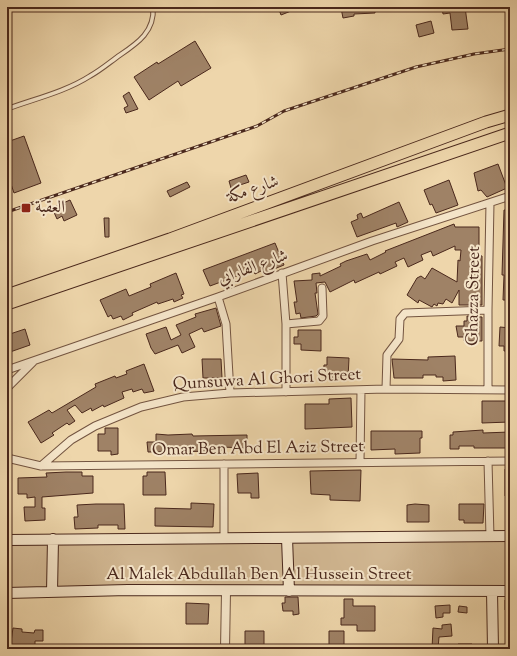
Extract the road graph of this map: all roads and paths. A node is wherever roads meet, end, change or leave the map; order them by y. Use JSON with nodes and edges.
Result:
{"nodes":[{"id":1,"x":153,"y":7,"type":"edge"},
{"id":2,"x":413,"y":7,"type":"edge"},
{"id":3,"x":422,"y":7,"type":"edge"},
{"id":4,"x":7,"y":109,"type":"edge"},
{"id":5,"x":510,"y":115,"type":"edge"},
{"id":6,"x":486,"y":122,"type":"junction"},
{"id":7,"x":510,"y":134,"type":"edge"},
{"id":8,"x":494,"y":140,"type":"junction"},
{"id":9,"x":510,"y":196,"type":"edge"},
{"id":10,"x":490,"y":204,"type":"junction"},
{"id":11,"x":282,"y":273,"type":"junction"},
{"id":12,"x":322,"y":288,"type":"dead end"},
{"id":13,"x":7,"y":295,"type":"edge"},
{"id":14,"x":218,"y":297,"type":"junction"},
{"id":15,"x":7,"y":304,"type":"edge"},
{"id":16,"x":488,"y":310,"type":"junction"},
{"id":17,"x":286,"y":324,"type":"junction"},
{"id":18,"x":35,"y":361,"type":"junction"},
{"id":19,"x":7,"y":370,"type":"edge"},
{"id":20,"x":7,"y":388,"type":"edge"},
{"id":21,"x":386,"y":389,"type":"junction"},
{"id":22,"x":361,"y":390,"type":"junction"},
{"id":23,"x":488,"y":390,"type":"junction"},
{"id":24,"x":510,"y":390,"type":"edge"},
{"id":25,"x":286,"y":392,"type":"junction"},
{"id":26,"x":230,"y":394,"type":"junction"},
{"id":27,"x":7,"y":458,"type":"edge"},
{"id":28,"x":510,"y":461,"type":"edge"},
{"id":29,"x":360,"y":462,"type":"junction"},
{"id":30,"x":488,"y":462,"type":"junction"},
{"id":31,"x":224,"y":464,"type":"junction"},
{"id":32,"x":41,"y":466,"type":"junction"},
{"id":33,"x":510,"y":536,"type":"edge"},
{"id":34,"x":490,"y":537,"type":"junction"},
{"id":35,"x":287,"y":538,"type":"junction"},
{"id":36,"x":53,"y":539,"type":"junction"},
{"id":37,"x":224,"y":539,"type":"junction"},
{"id":38,"x":7,"y":540,"type":"edge"},
{"id":39,"x":289,"y":591,"type":"junction"},
{"id":40,"x":492,"y":591,"type":"junction"},
{"id":41,"x":510,"y":591,"type":"edge"},
{"id":42,"x":52,"y":592,"type":"junction"},
{"id":43,"x":226,"y":592,"type":"junction"},
{"id":44,"x":7,"y":593,"type":"edge"},
{"id":45,"x":225,"y":649,"type":"edge"},
{"id":46,"x":494,"y":649,"type":"edge"}],
"edges":[{"from":1,"to":4,"type":"lane"},
{"from":2,"to":3,"type":"street"},
{"from":5,"to":6,"type":"main road","name":"شارع مكة"},
{"from":6,"to":8,"type":"main road"},
{"from":6,"to":13,"type":"main road","name":"شارع مكة"},
{"from":7,"to":8,"type":"main road","name":"شارع مكة"},
{"from":8,"to":15,"type":"main road","name":"شارع مكة"},
{"from":9,"to":10,"type":"street","name":"شارع الفارابي"},
{"from":10,"to":11,"type":"street","name":"شارع الفارابي"},
{"from":10,"to":16,"type":"street","name":"Ghazza Street"},
{"from":11,"to":14,"type":"street","name":"شارع الفارابي"},
{"from":11,"to":17,"type":"street"},
{"from":12,"to":17,"type":"street"},
{"from":14,"to":18,"type":"street","name":"شارع الفارابي"},
{"from":14,"to":26,"type":"street"},
{"from":16,"to":21,"type":"street"},
{"from":16,"to":23,"type":"street","name":"Ghazza Street"},
{"from":17,"to":25,"type":"street"},
{"from":18,"to":19,"type":"street","name":"شارع الفارابي"},
{"from":18,"to":20,"type":"street"},
{"from":21,"to":22,"type":"street","name":"Qunsuwa Al Ghori Street"},
{"from":21,"to":23,"type":"street","name":"Qunsuwa Al Ghori Street"},
{"from":22,"to":25,"type":"street","name":"Qunsuwa Al Ghori Street"},
{"from":22,"to":29,"type":"street"},
{"from":23,"to":24,"type":"street","name":"Qunsuwa Al Ghori Street"},
{"from":25,"to":26,"type":"street","name":"Qunsuwa Al Ghori Street"},
{"from":26,"to":32,"type":"street","name":"Qunsuwa Al Ghori Street"},
{"from":27,"to":32,"type":"street","name":"Omar Ben Abd El Aziz Street"},
{"from":28,"to":30,"type":"street","name":"Omar Ben Abd El Aziz Street"},
{"from":29,"to":30,"type":"street","name":"Omar Ben Abd El Aziz Street"},
{"from":29,"to":31,"type":"street","name":"Omar Ben Abd El Aziz Street"},
{"from":30,"to":34,"type":"street"},
{"from":31,"to":32,"type":"street","name":"Omar Ben Abd El Aziz Street"},
{"from":31,"to":37,"type":"street"},
{"from":33,"to":34,"type":"main road","name":"Al Malek Abdullah Ben Al Hussein Street"},
{"from":34,"to":35,"type":"main road","name":"Al Malek Abdullah Ben Al Hussein Street"},
{"from":35,"to":37,"type":"main road","name":"Al Malek Abdullah Ben Al Hussein Street"},
{"from":35,"to":39,"type":"main road"},
{"from":36,"to":37,"type":"main road","name":"Al Malek Abdullah Ben Al Hussein Street"},
{"from":36,"to":38,"type":"main road","name":"Al Malek Abdullah Ben Al Hussein Street"},
{"from":36,"to":42,"type":"main road"},
{"from":39,"to":40,"type":"main road","name":"Al Malek Abdullah Ben Al Hussein Street"},
{"from":39,"to":43,"type":"main road","name":"Al Malek Abdullah Ben Al Hussein Street"},
{"from":40,"to":41,"type":"main road","name":"Al Malek Abdullah Ben Al Hussein Street"},
{"from":40,"to":46,"type":"main road"},
{"from":42,"to":43,"type":"main road","name":"Al Malek Abdullah Ben Al Hussein Street"},
{"from":42,"to":44,"type":"main road","name":"Al Malek Abdullah Ben Al Hussein Street"},
{"from":43,"to":45,"type":"street"}]}
